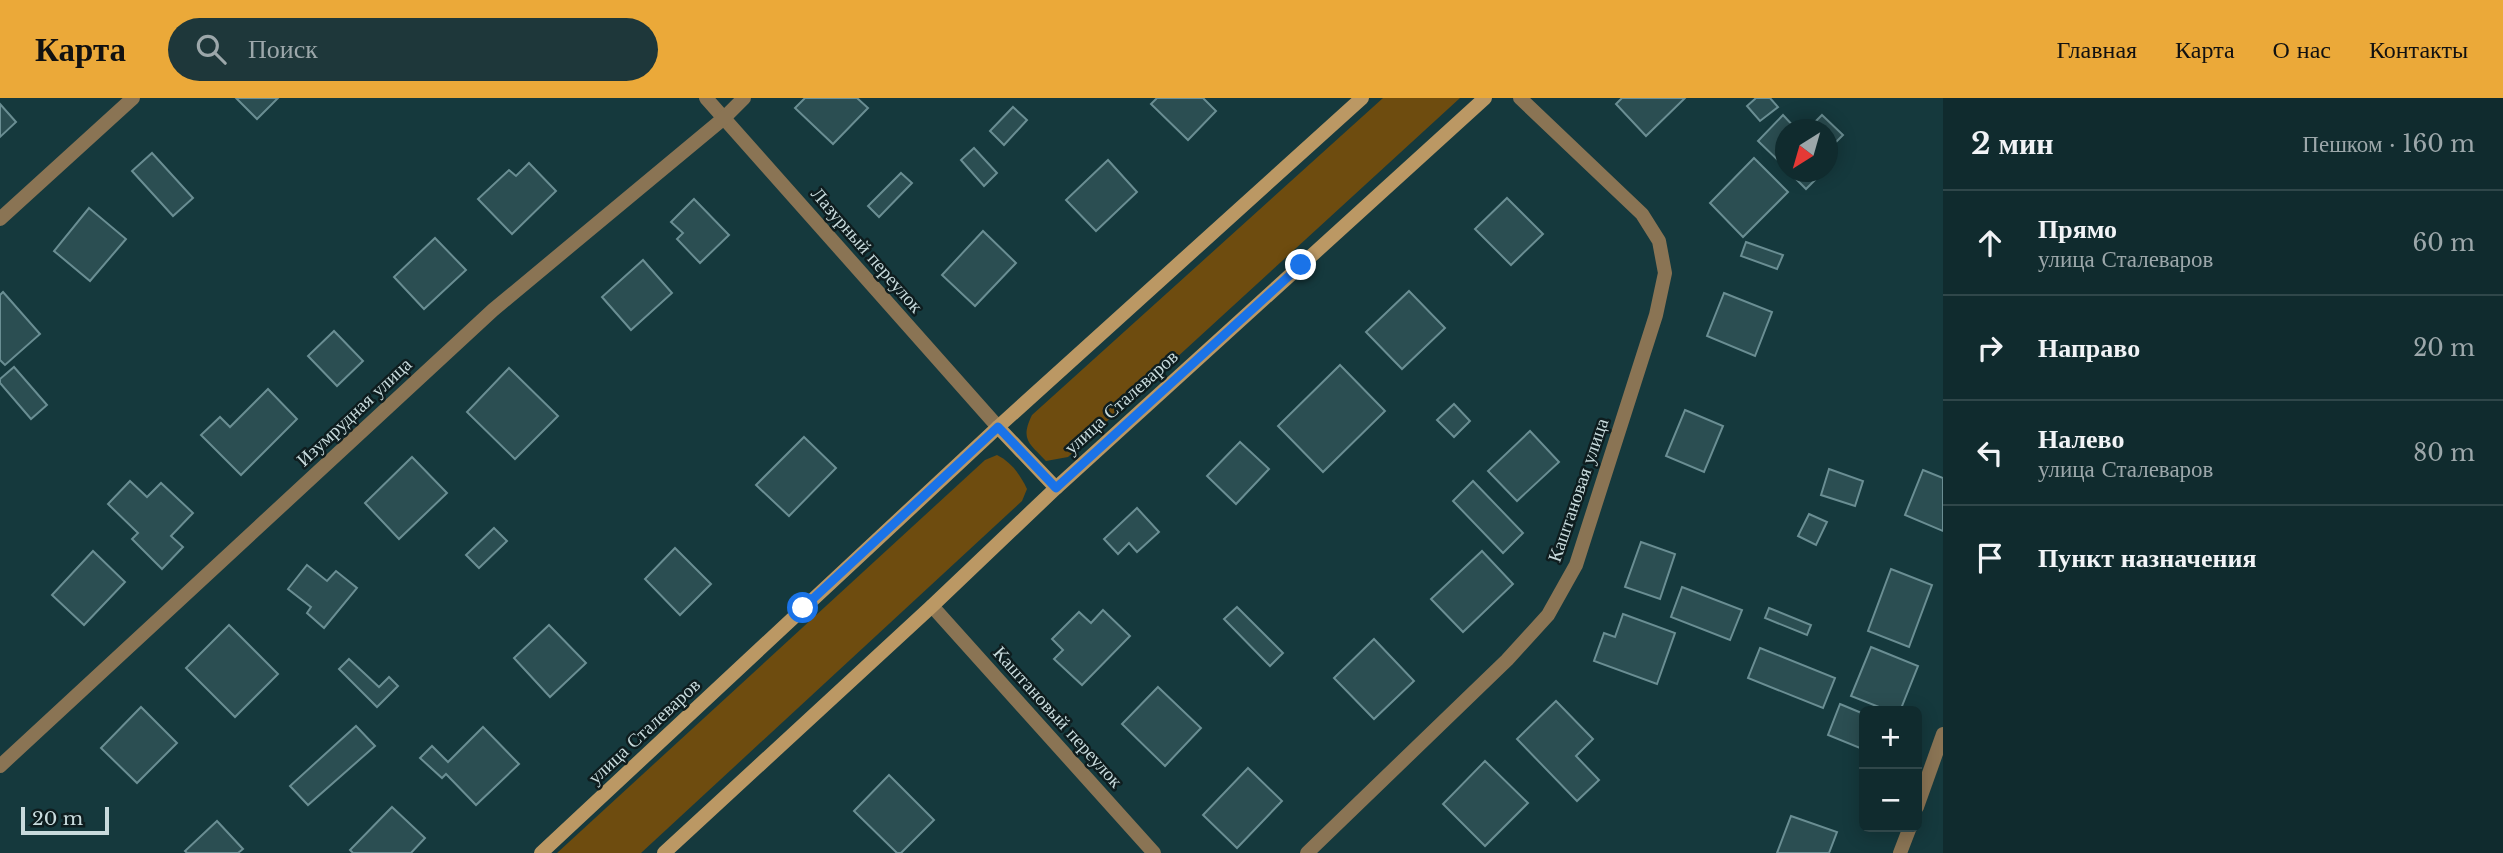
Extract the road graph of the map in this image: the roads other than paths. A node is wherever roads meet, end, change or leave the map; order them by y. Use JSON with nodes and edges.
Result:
{"nodes":[{"id":1,"x":133,"y":98,"type":"edge"},
{"id":2,"x":706,"y":98,"type":"edge"},
{"id":3,"x":744,"y":98,"type":"edge"},
{"id":4,"x":1362,"y":98,"type":"edge"},
{"id":5,"x":1485,"y":98,"type":"edge"},
{"id":6,"x":1520,"y":98,"type":"edge"},
{"id":7,"x":724,"y":118,"type":"junction"},
{"id":8,"x":0,"y":219,"type":"edge"},
{"id":9,"x":998,"y":427,"type":"junction"},
{"id":10,"x":1056,"y":488,"type":"junction"},
{"id":11,"x":932,"y":606,"type":"junction"},
{"id":12,"x":1943,"y":734,"type":"edge"},
{"id":13,"x":0,"y":766,"type":"edge"},
{"id":14,"x":1922,"y":793,"type":"edge"},
{"id":15,"x":1907,"y":832,"type":"edge"},
{"id":16,"x":541,"y":853,"type":"edge"},
{"id":17,"x":664,"y":853,"type":"edge"},
{"id":18,"x":1154,"y":853,"type":"edge"},
{"id":19,"x":1307,"y":853,"type":"edge"},
{"id":20,"x":1900,"y":853,"type":"edge"}],
"edges":[{"from":1,"to":8,"type":"street"},
{"from":2,"to":7,"type":"street","name":"Лазурный переулок"},
{"from":3,"to":7,"type":"street","name":"Изумрудная улица"},
{"from":4,"to":9,"type":"main road","name":"улица Сталеваров"},
{"from":5,"to":10,"type":"main road","name":"улица Сталеваров"},
{"from":6,"to":19,"type":"street","name":"Каштановая улица"},
{"from":7,"to":9,"type":"street","name":"Лазурный переулок"},
{"from":7,"to":13,"type":"street","name":"Изумрудная улица"},
{"from":9,"to":10,"type":"main road"},
{"from":9,"to":16,"type":"main road","name":"улица Сталеваров"},
{"from":10,"to":11,"type":"main road","name":"улица Сталеваров"},
{"from":11,"to":17,"type":"main road","name":"улица Сталеваров"},
{"from":11,"to":18,"type":"street","name":"Каштановый переулок"},
{"from":12,"to":14,"type":"street"},
{"from":15,"to":20,"type":"street"}]}
